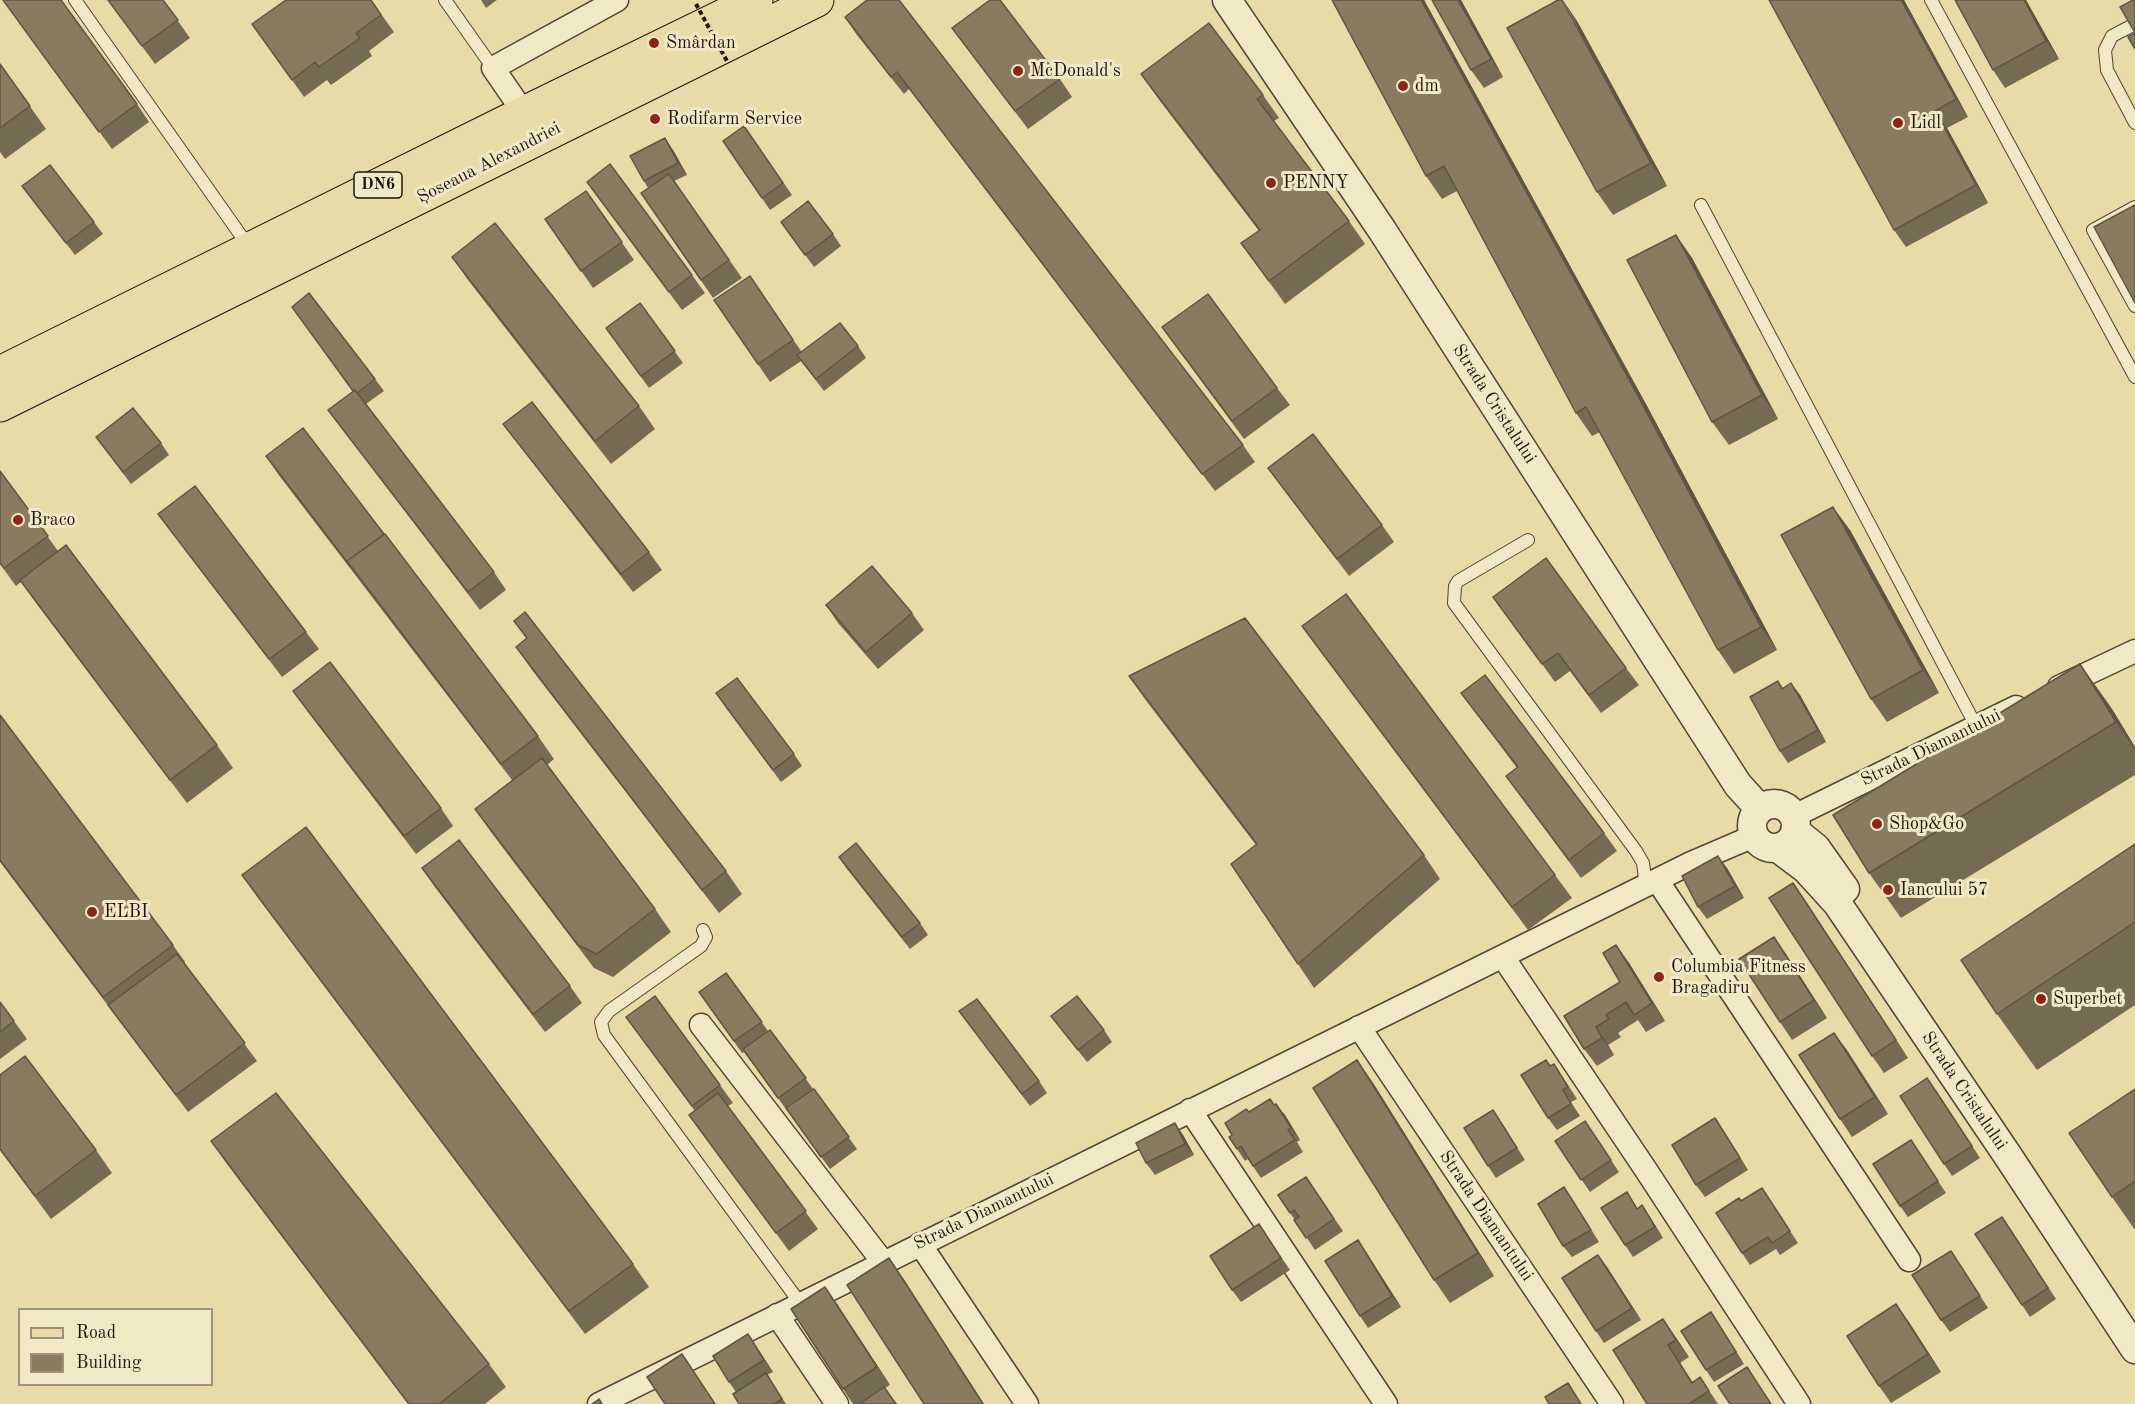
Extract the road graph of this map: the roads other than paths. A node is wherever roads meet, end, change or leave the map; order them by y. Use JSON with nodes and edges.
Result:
{"nodes":[{"id":1,"x":75,"y":0,"type":"edge"},
{"id":2,"x":445,"y":0,"type":"edge"},
{"id":3,"x":617,"y":0,"type":"edge"},
{"id":4,"x":756,"y":0,"type":"edge"},
{"id":5,"x":818,"y":0,"type":"edge"},
{"id":6,"x":1227,"y":0,"type":"edge"},
{"id":7,"x":1931,"y":0,"type":"edge"},
{"id":8,"x":2135,"y":24,"type":"edge"},
{"id":9,"x":493,"y":68,"type":"junction"},
{"id":10,"x":524,"y":112,"type":"junction"},
{"id":11,"x":2135,"y":123,"type":"edge"},
{"id":12,"x":1701,"y":204,"type":"dead end"},
{"id":13,"x":2135,"y":207,"type":"edge"},
{"id":14,"x":251,"y":249,"type":"junction"},
{"id":15,"x":2135,"y":306,"type":"edge"},
{"id":16,"x":0,"y":373,"type":"edge"},
{"id":17,"x":2135,"y":377,"type":"edge"},
{"id":18,"x":0,"y":405,"type":"edge"},
{"id":19,"x":1528,"y":540,"type":"dead end"},
{"id":20,"x":2131,"y":660,"type":"edge"},
{"id":21,"x":1976,"y":726,"type":"junction"},
{"id":22,"x":1776,"y":828,"type":"junction"},
{"id":23,"x":1652,"y":883,"type":"junction"},
{"id":24,"x":703,"y":930,"type":"dead end"},
{"id":25,"x":1503,"y":957,"type":"junction"},
{"id":26,"x":701,"y":1025,"type":"dead end"},
{"id":27,"x":1359,"y":1028,"type":"junction"},
{"id":28,"x":1190,"y":1110,"type":"junction"},
{"id":29,"x":2013,"y":1152,"type":"junction"},
{"id":30,"x":920,"y":1244,"type":"junction"},
{"id":31,"x":1910,"y":1260,"type":"dead end"},
{"id":32,"x":883,"y":1262,"type":"junction"},
{"id":33,"x":800,"y":1303,"type":"junction"},
{"id":34,"x":777,"y":1315,"type":"junction"},
{"id":35,"x":2135,"y":1325,"type":"edge"},
{"id":36,"x":2135,"y":1349,"type":"edge"},
{"id":37,"x":633,"y":1397,"type":"edge"},
{"id":38,"x":599,"y":1404,"type":"edge"},
{"id":39,"x":837,"y":1404,"type":"edge"},
{"id":40,"x":1027,"y":1404,"type":"edge"},
{"id":41,"x":1386,"y":1404,"type":"edge"},
{"id":42,"x":1612,"y":1404,"type":"edge"},
{"id":43,"x":1799,"y":1404,"type":"edge"}],
"edges":[{"from":1,"to":14,"type":"lane"},
{"from":2,"to":9,"type":"lane"},
{"from":3,"to":9,"type":"street"},
{"from":4,"to":10,"type":"main road","name":"Șoseaua Alexandriei","number":"DN6"},
{"from":5,"to":18,"type":"main road","name":"Șoseaua Alexandriei","number":"DN6"},
{"from":6,"to":22,"type":"street","name":"Strada Cristalului"},
{"from":7,"to":17,"type":"lane"},
{"from":8,"to":11,"type":"lane"},
{"from":9,"to":10,"type":"street"},
{"from":10,"to":14,"type":"main road","name":"Șoseaua Alexandriei","number":"DN6"},
{"from":12,"to":21,"type":"lane"},
{"from":13,"to":15,"type":"lane"},
{"from":14,"to":16,"type":"main road","name":"Șoseaua Alexandriei","number":"DN6"},
{"from":19,"to":23,"type":"lane"},
{"from":20,"to":21,"type":"street","name":"Strada Diamantului"},
{"from":21,"to":22,"type":"street","name":"Strada Diamantului"},
{"from":22,"to":23,"type":"street","name":"Strada Diamantului"},
{"from":22,"to":29,"type":"street","name":"Strada Cristalului"},
{"from":23,"to":25,"type":"street","name":"Strada Diamantului"},
{"from":23,"to":31,"type":"street"},
{"from":24,"to":33,"type":"lane"},
{"from":25,"to":27,"type":"street","name":"Strada Diamantului"},
{"from":25,"to":43,"type":"street"},
{"from":26,"to":32,"type":"street"},
{"from":27,"to":28,"type":"street","name":"Strada Diamantului"},
{"from":27,"to":42,"type":"street","name":"Strada Diamantului"},
{"from":28,"to":30,"type":"street","name":"Strada Diamantului"},
{"from":28,"to":41,"type":"street"},
{"from":29,"to":35,"type":"street","name":"Strada Cristalului"},
{"from":29,"to":36,"type":"street","name":"Strada Cristalului"},
{"from":30,"to":32,"type":"street","name":"Strada Diamantului"},
{"from":30,"to":40,"type":"street"},
{"from":32,"to":33,"type":"street","name":"Strada Diamantului"},
{"from":33,"to":34,"type":"street","name":"Strada Diamantului"},
{"from":34,"to":37,"type":"street","name":"Strada Diamantului"},
{"from":34,"to":39,"type":"street"},
{"from":37,"to":38,"type":"street","name":"Strada Diamantului"}]}
